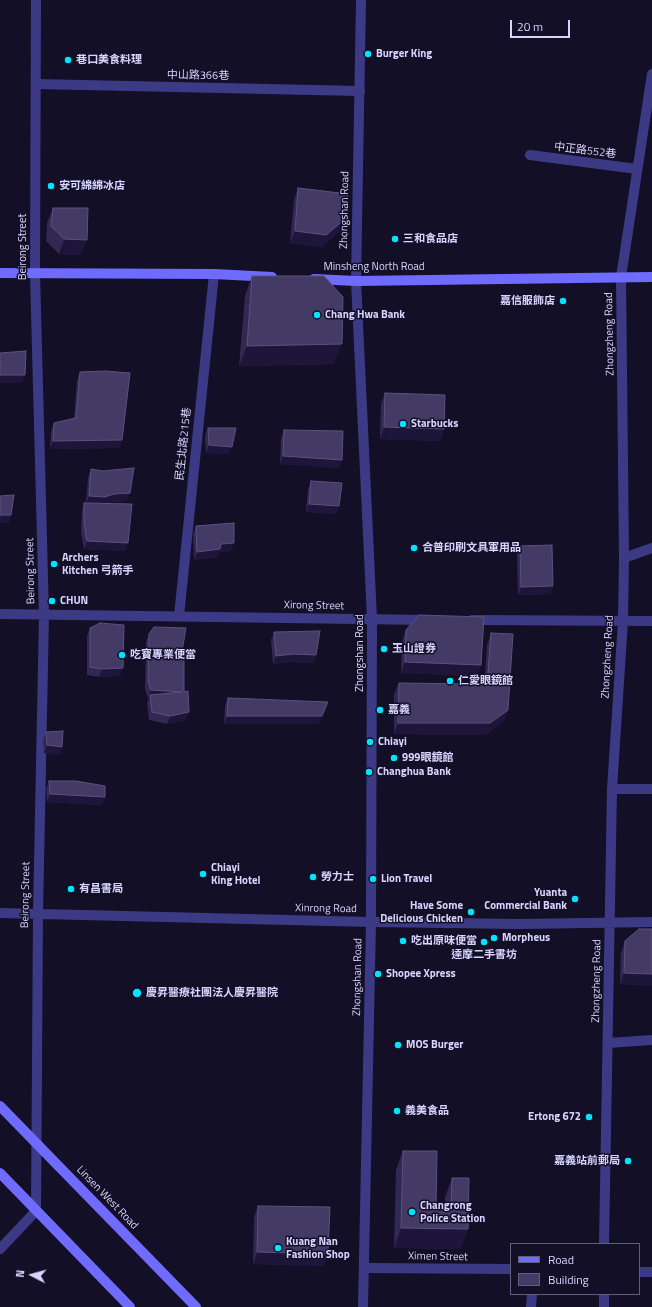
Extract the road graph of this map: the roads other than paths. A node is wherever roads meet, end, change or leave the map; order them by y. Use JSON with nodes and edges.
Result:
{"nodes":[{"id":1,"x":36,"y":0,"type":"edge"},
{"id":2,"x":361,"y":0,"type":"edge"},
{"id":3,"x":652,"y":74,"type":"edge"},
{"id":4,"x":36,"y":84,"type":"junction"},
{"id":5,"x":360,"y":91,"type":"junction"},
{"id":6,"x":530,"y":155,"type":"dead end"},
{"id":7,"x":637,"y":169,"type":"junction"},
{"id":8,"x":0,"y":272,"type":"edge"},
{"id":9,"x":35,"y":273,"type":"junction"},
{"id":10,"x":214,"y":274,"type":"junction"},
{"id":11,"x":285,"y":277,"type":"edge"},
{"id":12,"x":621,"y":277,"type":"junction"},
{"id":13,"x":652,"y":277,"type":"edge"},
{"id":14,"x":300,"y":278,"type":"edge"},
{"id":15,"x":356,"y":281,"type":"junction"},
{"id":16,"x":652,"y":548,"type":"edge"},
{"id":17,"x":624,"y":558,"type":"junction"},
{"id":18,"x":0,"y":614,"type":"edge"},
{"id":19,"x":44,"y":615,"type":"junction"},
{"id":20,"x":179,"y":616,"type":"junction"},
{"id":21,"x":372,"y":620,"type":"junction"},
{"id":22,"x":435,"y":620,"type":"edge"},
{"id":23,"x":458,"y":620,"type":"edge"},
{"id":24,"x":622,"y":621,"type":"junction"},
{"id":25,"x":652,"y":621,"type":"edge"},
{"id":26,"x":612,"y":789,"type":"junction"},
{"id":27,"x":652,"y":789,"type":"edge"},
{"id":28,"x":0,"y":913,"type":"edge"},
{"id":29,"x":38,"y":914,"type":"junction"},
{"id":30,"x":371,"y":922,"type":"junction"},
{"id":31,"x":610,"y":922,"type":"junction"},
{"id":32,"x":652,"y":922,"type":"edge"},
{"id":33,"x":652,"y":1040,"type":"edge"},
{"id":34,"x":608,"y":1043,"type":"junction"},
{"id":35,"x":0,"y":1106,"type":"edge"},
{"id":36,"x":36,"y":1142,"type":"junction"},
{"id":37,"x":0,"y":1173,"type":"edge"},
{"id":38,"x":36,"y":1211,"type":"junction"},
{"id":39,"x":604,"y":1243,"type":"edge"},
{"id":40,"x":0,"y":1249,"type":"edge"},
{"id":41,"x":365,"y":1268,"type":"junction"},
{"id":42,"x":510,"y":1269,"type":"edge"},
{"id":43,"x":640,"y":1272,"type":"edge"},
{"id":44,"x":652,"y":1272,"type":"edge"},
{"id":45,"x":532,"y":1295,"type":"edge"},
{"id":46,"x":604,"y":1295,"type":"edge"},
{"id":47,"x":130,"y":1307,"type":"edge"},
{"id":48,"x":196,"y":1307,"type":"edge"},
{"id":49,"x":363,"y":1307,"type":"edge"},
{"id":50,"x":531,"y":1307,"type":"edge"},
{"id":51,"x":604,"y":1307,"type":"edge"}],
"edges":[{"from":1,"to":4,"type":"street","name":"Beirong Street"},
{"from":2,"to":5,"type":"street","name":"Zhongshan Road"},
{"from":3,"to":7,"type":"street","name":"Zhongzheng Road"},
{"from":4,"to":5,"type":"street","name":"中山路366巷"},
{"from":4,"to":9,"type":"street","name":"Beirong Street"},
{"from":5,"to":15,"type":"street","name":"Zhongshan Road"},
{"from":6,"to":7,"type":"street","name":"中正路552巷"},
{"from":7,"to":12,"type":"street","name":"Zhongzheng Road"},
{"from":8,"to":9,"type":"main road"},
{"from":9,"to":10,"type":"main road"},
{"from":9,"to":19,"type":"street","name":"Beirong Street"},
{"from":10,"to":11,"type":"main road"},
{"from":10,"to":20,"type":"street","name":"民生北路215巷"},
{"from":12,"to":13,"type":"main road","name":"Minsheng North Road"},
{"from":12,"to":15,"type":"main road","name":"Minsheng North Road"},
{"from":12,"to":17,"type":"street","name":"Zhongzheng Road"},
{"from":14,"to":15,"type":"main road","name":"Minsheng North Road"},
{"from":15,"to":21,"type":"street","name":"Zhongshan Road"},
{"from":16,"to":17,"type":"street"},
{"from":17,"to":24,"type":"street","name":"Zhongzheng Road"},
{"from":18,"to":19,"type":"street","name":"Xirong Street"},
{"from":19,"to":20,"type":"street","name":"Xirong Street"},
{"from":19,"to":29,"type":"street","name":"Beirong Street"},
{"from":20,"to":21,"type":"street","name":"Xirong Street"},
{"from":21,"to":22,"type":"street","name":"Xirong Street"},
{"from":21,"to":30,"type":"street","name":"Zhongshan Road"},
{"from":23,"to":24,"type":"street"},
{"from":24,"to":25,"type":"street"},
{"from":24,"to":26,"type":"street","name":"Zhongzheng Road"},
{"from":26,"to":27,"type":"street"},
{"from":26,"to":31,"type":"street","name":"Zhongzheng Road"},
{"from":28,"to":29,"type":"street","name":"Xinrong Road"},
{"from":29,"to":30,"type":"street","name":"Xinrong Road"},
{"from":29,"to":36,"type":"street","name":"Beirong Street"},
{"from":30,"to":31,"type":"street","name":"Xinrong Road"},
{"from":30,"to":41,"type":"street","name":"Zhongshan Road"},
{"from":31,"to":32,"type":"street","name":"Xinrong Road"},
{"from":31,"to":34,"type":"street","name":"Zhongzheng Road"},
{"from":33,"to":34,"type":"street"},
{"from":34,"to":39,"type":"street","name":"Zhongzheng Road"},
{"from":35,"to":36,"type":"main road","name":"Linsen West Road"},
{"from":36,"to":38,"type":"street","name":"Beirong Street"},
{"from":36,"to":48,"type":"main road","name":"Linsen West Road"},
{"from":37,"to":38,"type":"main road"},
{"from":38,"to":40,"type":"street"},
{"from":38,"to":47,"type":"main road"},
{"from":41,"to":42,"type":"street","name":"Ximen Street"},
{"from":41,"to":49,"type":"street","name":"Zhongshan Road"},
{"from":43,"to":44,"type":"street"},
{"from":45,"to":50,"type":"street"},
{"from":46,"to":51,"type":"street"}]}
